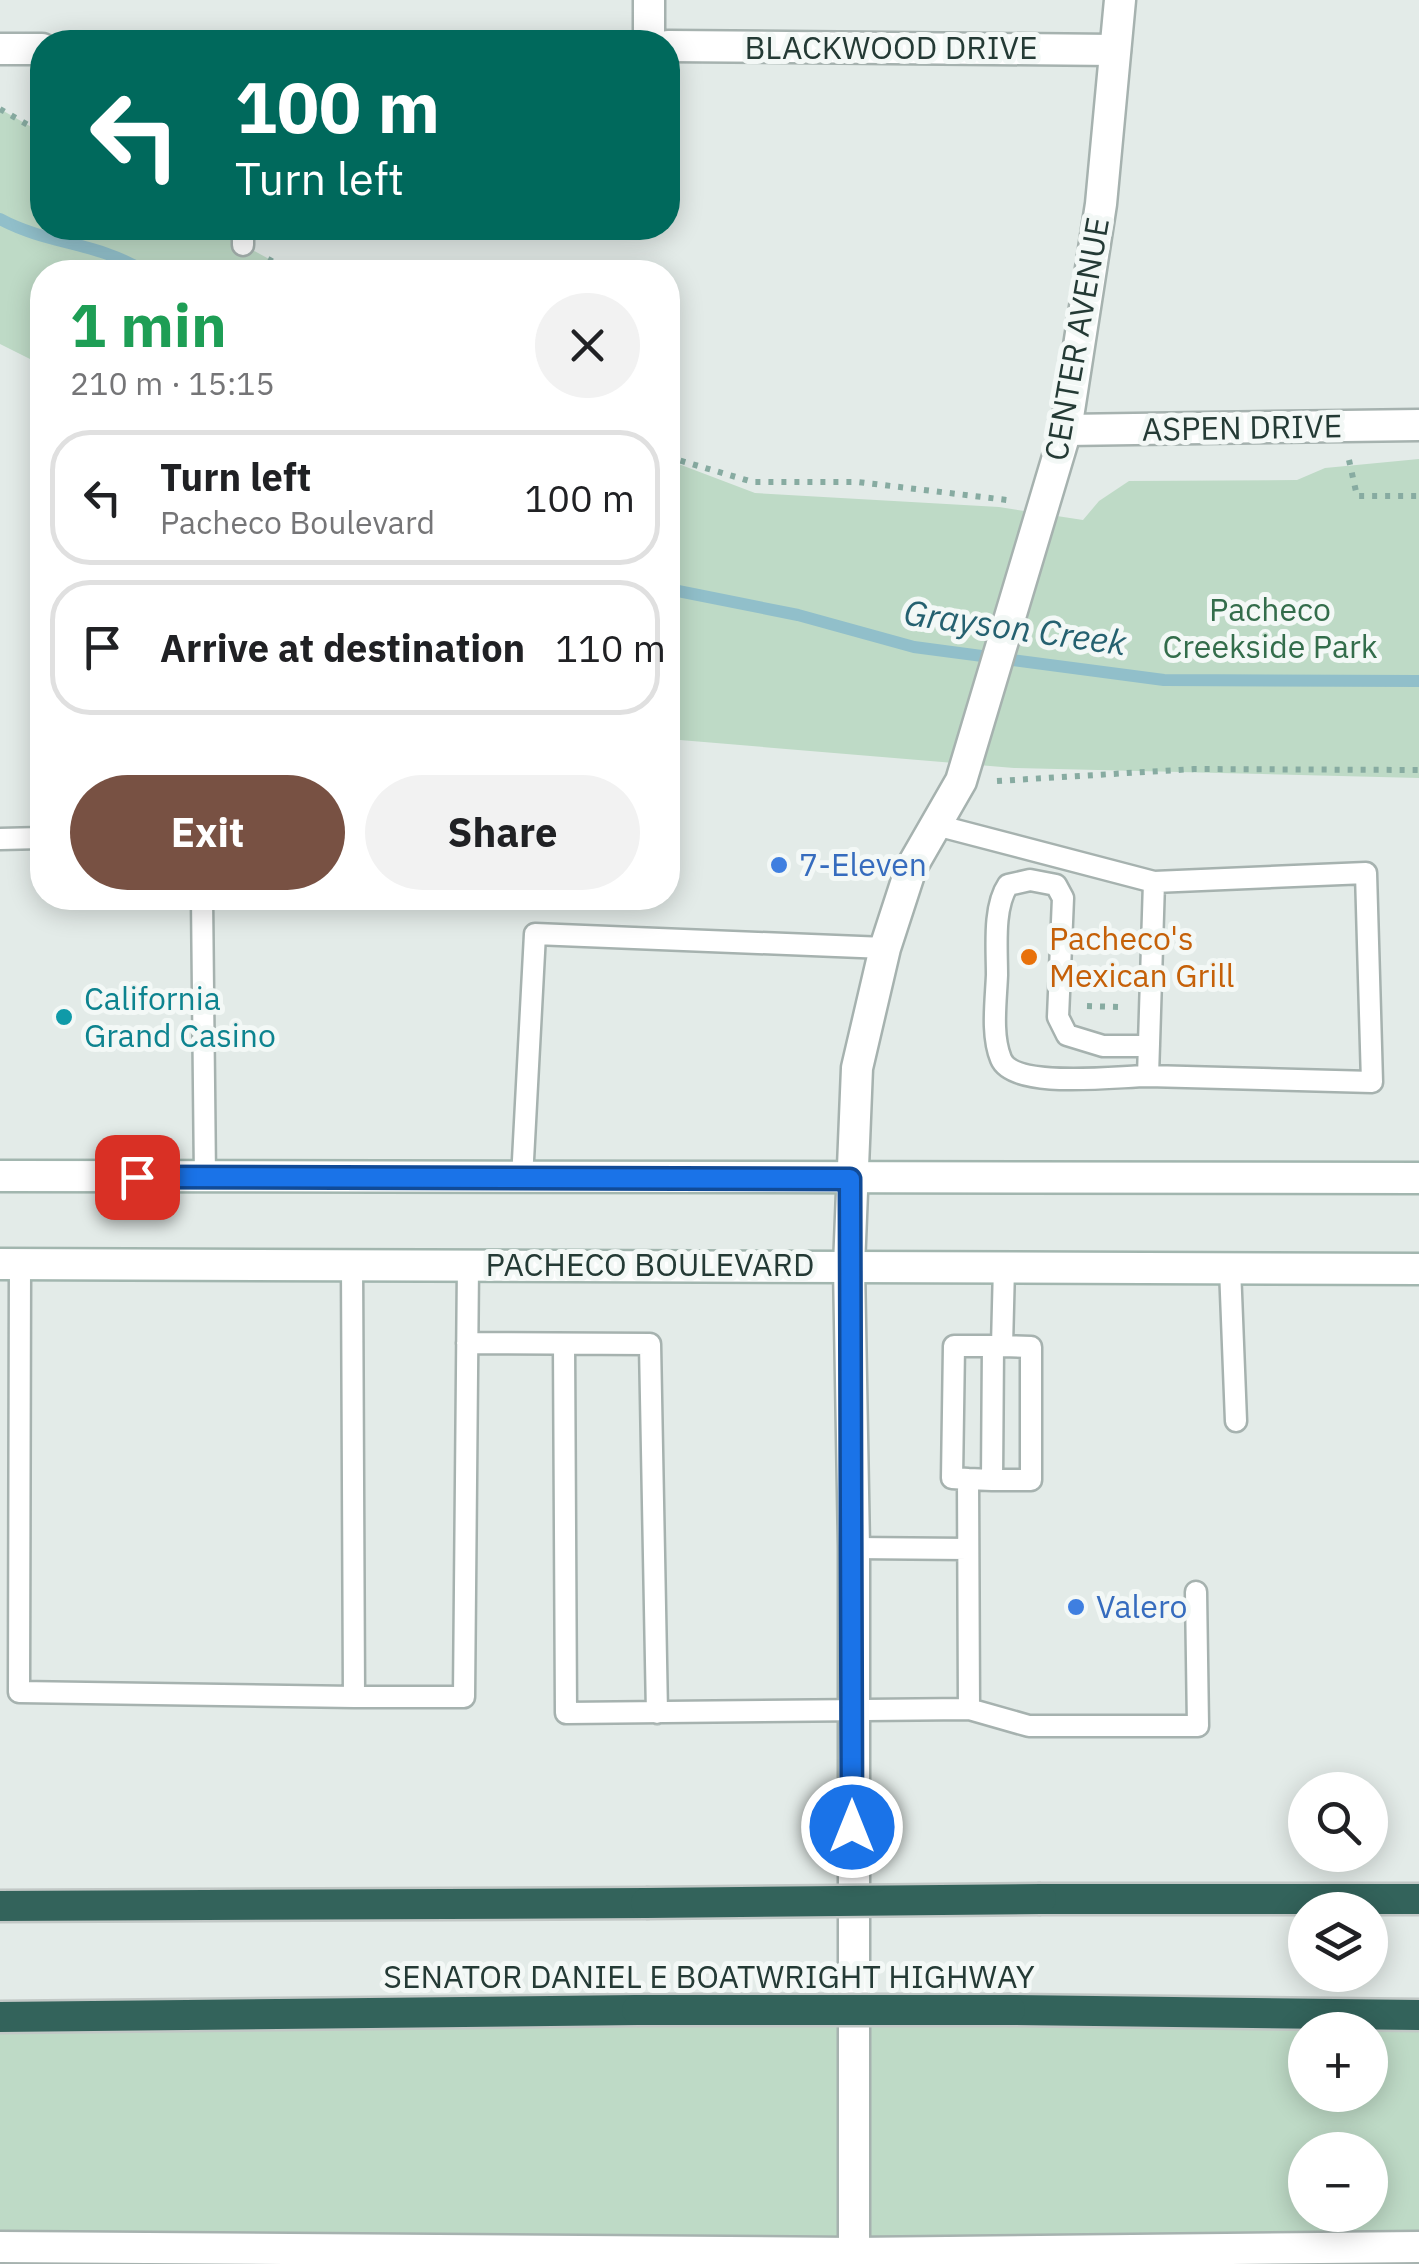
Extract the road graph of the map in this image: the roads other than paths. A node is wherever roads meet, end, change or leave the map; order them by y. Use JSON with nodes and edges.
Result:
{"nodes":[{"id":1,"x":649,"y":0,"type":"edge"},
{"id":2,"x":1120,"y":0,"type":"edge"},
{"id":3,"x":648,"y":30,"type":"edge"},
{"id":4,"x":680,"y":46,"type":"edge"},
{"id":5,"x":0,"y":49,"type":"edge"},
{"id":6,"x":30,"y":49,"type":"edge"},
{"id":7,"x":1114,"y":50,"type":"junction"},
{"id":8,"x":1419,"y":425,"type":"edge"},
{"id":9,"x":1066,"y":430,"type":"junction"},
{"id":10,"x":936,"y":824,"type":"junction"},
{"id":11,"x":0,"y":838,"type":"edge"},
{"id":12,"x":30,"y":838,"type":"edge"},
{"id":13,"x":1068,"y":860,"type":"junction"},
{"id":14,"x":1154,"y":882,"type":"junction"},
{"id":15,"x":1063,"y":898,"type":"junction"},
{"id":16,"x":202,"y":910,"type":"edge"},
{"id":17,"x":885,"y":948,"type":"junction"},
{"id":18,"x":1148,"y":1046,"type":"junction"},
{"id":19,"x":1148,"y":1076,"type":"junction"},
{"id":20,"x":0,"y":1176,"type":"edge"},
{"id":21,"x":205,"y":1178,"type":"junction"},
{"id":22,"x":1419,"y":1178,"type":"edge"},
{"id":23,"x":522,"y":1179,"type":"junction"},
{"id":24,"x":850,"y":1179,"type":"junction"},
{"id":25,"x":10,"y":1264,"type":"edge"},
{"id":26,"x":352,"y":1264,"type":"junction"},
{"id":27,"x":468,"y":1265,"type":"junction"},
{"id":28,"x":849,"y":1266,"type":"junction"},
{"id":29,"x":1004,"y":1267,"type":"junction"},
{"id":30,"x":1230,"y":1268,"type":"junction"},
{"id":31,"x":1419,"y":1270,"type":"edge"},
{"id":32,"x":467,"y":1343,"type":"junction"},
{"id":33,"x":564,"y":1344,"type":"junction"},
{"id":34,"x":998,"y":1346,"type":"junction"},
{"id":35,"x":1236,"y":1421,"type":"dead end"},
{"id":36,"x":968,"y":1479,"type":"junction"},
{"id":37,"x":992,"y":1480,"type":"junction"},
{"id":38,"x":854,"y":1548,"type":"junction"},
{"id":39,"x":968,"y":1549,"type":"junction"},
{"id":40,"x":1196,"y":1592,"type":"dead end"},
{"id":41,"x":354,"y":1697,"type":"junction"},
{"id":42,"x":969,"y":1709,"type":"junction"},
{"id":43,"x":852,"y":1711,"type":"junction"},
{"id":44,"x":656,"y":1712,"type":"junction"},
{"id":45,"x":1419,"y":1899,"type":"edge"},
{"id":46,"x":0,"y":1906,"type":"edge"},
{"id":47,"x":1419,"y":2015,"type":"edge"},
{"id":48,"x":0,"y":2017,"type":"edge"},
{"id":49,"x":0,"y":2246,"type":"edge"},
{"id":50,"x":1419,"y":2247,"type":"edge"},
{"id":51,"x":47,"y":2256,"type":"edge"},
{"id":52,"x":252,"y":2256,"type":"edge"},
{"id":53,"x":1264,"y":2256,"type":"edge"},
{"id":54,"x":854,"y":2258,"type":"edge"}],
"edges":[{"from":1,"to":3,"type":"street"},
{"from":2,"to":7,"type":"street","name":"CENTER AVENUE"},
{"from":4,"to":7,"type":"street","name":"BLACKWOOD DRIVE"},
{"from":5,"to":6,"type":"street"},
{"from":7,"to":9,"type":"street","name":"CENTER AVENUE"},
{"from":8,"to":9,"type":"street","name":"ASPEN DRIVE"},
{"from":9,"to":10,"type":"street","name":"CENTER AVENUE"},
{"from":10,"to":13,"type":"lane"},
{"from":10,"to":17,"type":"street","name":"CENTER AVENUE"},
{"from":11,"to":12,"type":"lane"},
{"from":13,"to":14,"type":"lane"},
{"from":13,"to":15,"type":"lane"},
{"from":14,"to":18,"type":"lane"},
{"from":14,"to":19,"type":"lane"},
{"from":15,"to":18,"type":"lane"},
{"from":15,"to":19,"type":"lane"},
{"from":16,"to":21,"type":"lane"},
{"from":17,"to":23,"type":"lane"},
{"from":17,"to":24,"type":"street","name":"CENTER AVENUE"},
{"from":18,"to":19,"type":"lane"},
{"from":20,"to":21,"type":"street"},
{"from":21,"to":23,"type":"street"},
{"from":22,"to":24,"type":"street"},
{"from":23,"to":24,"type":"street"},
{"from":24,"to":28,"type":"street","name":"CENTER AVENUE"},
{"from":25,"to":26,"type":"street","name":"PACHECO BOULEVARD"},
{"from":25,"to":41,"type":"lane"},
{"from":26,"to":27,"type":"street","name":"PACHECO BOULEVARD"},
{"from":26,"to":41,"type":"lane"},
{"from":27,"to":28,"type":"street","name":"PACHECO BOULEVARD"},
{"from":27,"to":32,"type":"lane"},
{"from":28,"to":29,"type":"street","name":"PACHECO BOULEVARD"},
{"from":28,"to":38,"type":"street","name":"CENTER AVENUE"},
{"from":29,"to":30,"type":"street","name":"PACHECO BOULEVARD"},
{"from":29,"to":34,"type":"lane"},
{"from":30,"to":31,"type":"street","name":"PACHECO BOULEVARD"},
{"from":30,"to":35,"type":"lane"},
{"from":32,"to":33,"type":"lane"},
{"from":32,"to":41,"type":"lane"},
{"from":33,"to":44,"type":"lane"},
{"from":33,"to":44,"type":"lane"},
{"from":34,"to":36,"type":"lane"},
{"from":34,"to":37,"type":"lane"},
{"from":34,"to":37,"type":"lane"},
{"from":36,"to":37,"type":"lane"},
{"from":36,"to":39,"type":"lane"},
{"from":38,"to":39,"type":"lane"},
{"from":38,"to":43,"type":"street","name":"CENTER AVENUE"},
{"from":39,"to":42,"type":"lane"},
{"from":40,"to":42,"type":"lane"},
{"from":42,"to":43,"type":"lane"},
{"from":43,"to":44,"type":"lane"},
{"from":43,"to":54,"type":"street","name":"CENTER AVENUE"},
{"from":45,"to":46,"type":"highway","bridge":true},
{"from":47,"to":48,"type":"highway","name":"SENATOR DANIEL E BOATWRIGHT HIGHWAY","bridge":true},
{"from":49,"to":51,"type":"street"},
{"from":50,"to":53,"type":"street"},
{"from":51,"to":52,"type":"street"},
{"from":52,"to":54,"type":"street"},
{"from":53,"to":54,"type":"street"}]}
